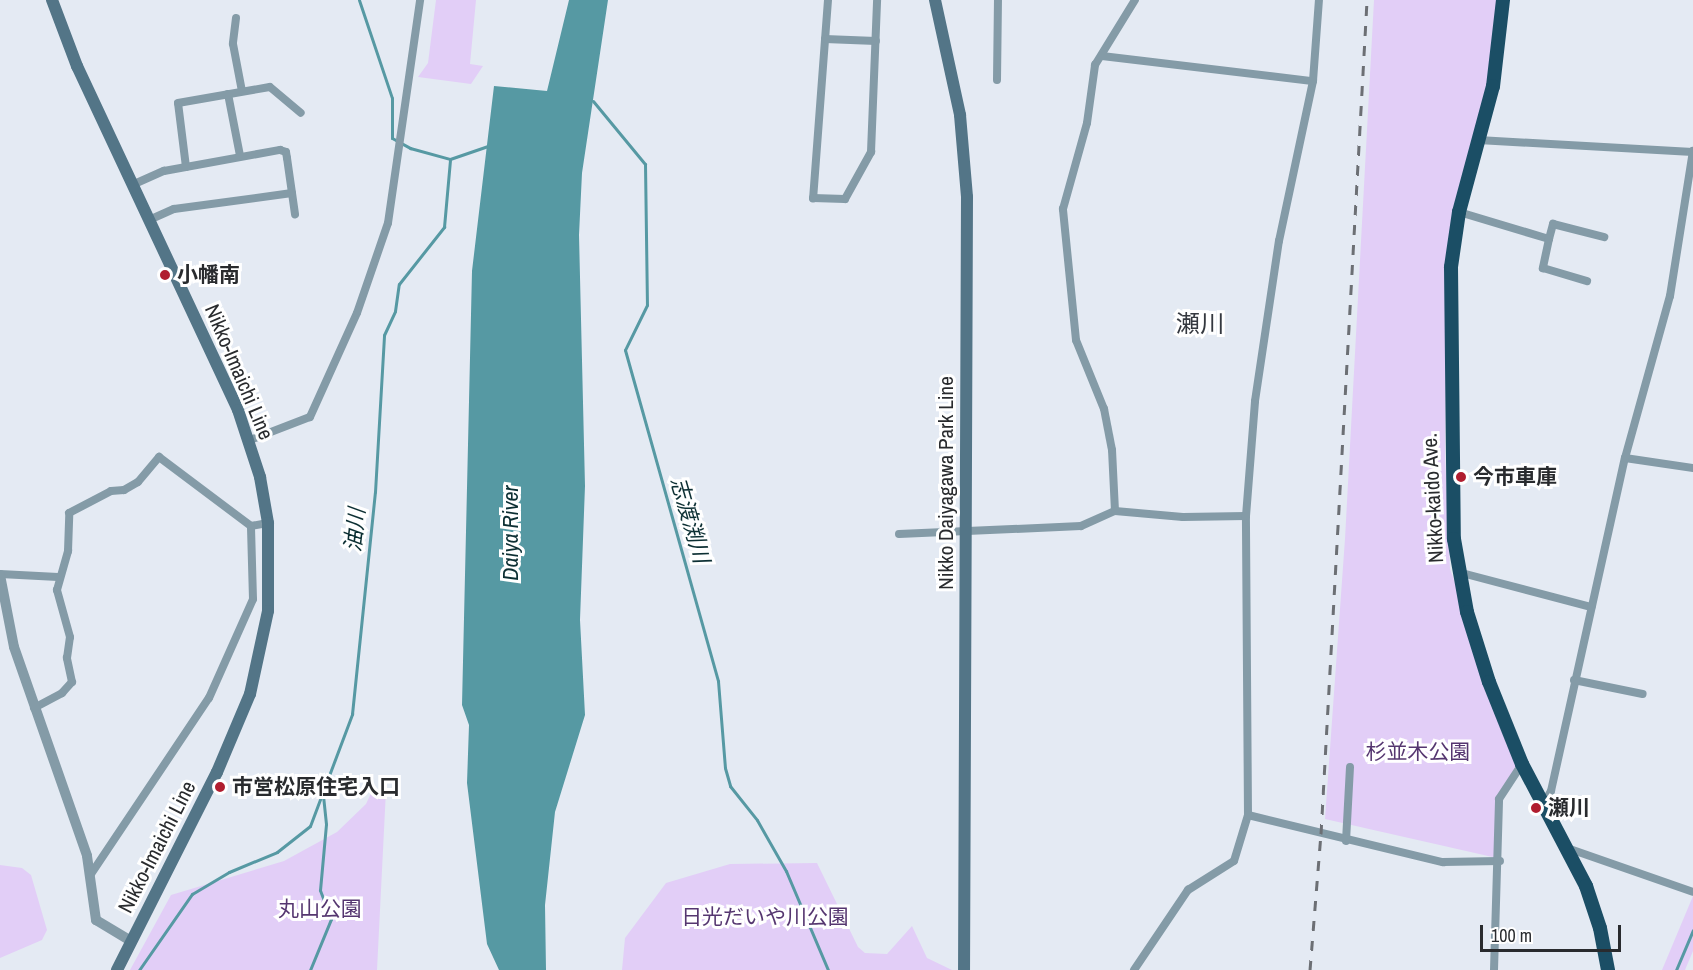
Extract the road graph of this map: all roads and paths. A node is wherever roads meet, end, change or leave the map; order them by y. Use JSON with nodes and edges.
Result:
{"nodes":[{"id":1,"x":52,"y":0,"type":"edge"},
{"id":2,"x":420,"y":0,"type":"edge"},
{"id":3,"x":828,"y":0,"type":"edge"},
{"id":4,"x":877,"y":0,"type":"edge"},
{"id":5,"x":935,"y":0,"type":"edge"},
{"id":6,"x":998,"y":0,"type":"edge"},
{"id":7,"x":1135,"y":0,"type":"edge"},
{"id":8,"x":1319,"y":0,"type":"edge"},
{"id":9,"x":1503,"y":0,"type":"edge"},
{"id":10,"x":236,"y":18,"type":"dead end"},
{"id":11,"x":825,"y":39,"type":"junction"},
{"id":12,"x":876,"y":41,"type":"junction"},
{"id":13,"x":1102,"y":56,"type":"junction"},
{"id":14,"x":997,"y":80,"type":"dead end"},
{"id":15,"x":1313,"y":81,"type":"junction"},
{"id":16,"x":242,"y":91,"type":"junction"},
{"id":17,"x":228,"y":94,"type":"junction"},
{"id":18,"x":301,"y":113,"type":"dead end"},
{"id":19,"x":1478,"y":140,"type":"junction"},
{"id":20,"x":1693,"y":152,"type":"edge"},
{"id":21,"x":240,"y":156,"type":"junction"},
{"id":22,"x":186,"y":167,"type":"junction"},
{"id":23,"x":132,"y":185,"type":"junction"},
{"id":24,"x":292,"y":193,"type":"junction"},
{"id":25,"x":1460,"y":212,"type":"junction"},
{"id":26,"x":295,"y":214,"type":"dead end"},
{"id":27,"x":149,"y":220,"type":"junction"},
{"id":28,"x":1604,"y":237,"type":"dead end"},
{"id":29,"x":1549,"y":239,"type":"junction"},
{"id":30,"x":1587,"y":281,"type":"dead end"},
{"id":31,"x":250,"y":440,"type":"junction"},
{"id":32,"x":1625,"y":458,"type":"junction"},
{"id":33,"x":1693,"y":468,"type":"edge"},
{"id":34,"x":1115,"y":511,"type":"junction"},
{"id":35,"x":1246,"y":516,"type":"junction"},
{"id":36,"x":268,"y":523,"type":"junction"},
{"id":37,"x":251,"y":526,"type":"junction"},
{"id":38,"x":966,"y":529,"type":"junction"},
{"id":39,"x":899,"y":534,"type":"dead end"},
{"id":40,"x":1458,"y":572,"type":"junction"},
{"id":41,"x":0,"y":574,"type":"edge"},
{"id":42,"x":58,"y":577,"type":"junction"},
{"id":43,"x":1591,"y":607,"type":"junction"},
{"id":44,"x":1574,"y":680,"type":"junction"},
{"id":45,"x":1643,"y":694,"type":"dead end"},
{"id":46,"x":34,"y":708,"type":"junction"},
{"id":47,"x":1522,"y":764,"type":"junction"},
{"id":48,"x":1350,"y":766,"type":"dead end"},
{"id":49,"x":1544,"y":803,"type":"junction"},
{"id":50,"x":1248,"y":815,"type":"junction"},
{"id":51,"x":1346,"y":841,"type":"junction"},
{"id":52,"x":1567,"y":848,"type":"junction"},
{"id":53,"x":1500,"y":861,"type":"junction"},
{"id":54,"x":91,"y":874,"type":"junction"},
{"id":55,"x":1692,"y":891,"type":"edge"},
{"id":56,"x":132,"y":941,"type":"junction"},
{"id":57,"x":117,"y":970,"type":"edge"},
{"id":58,"x":964,"y":970,"type":"edge"},
{"id":59,"x":1134,"y":970,"type":"edge"},
{"id":60,"x":1494,"y":970,"type":"edge"},
{"id":61,"x":1608,"y":970,"type":"edge"}],
"edges":[{"from":1,"to":23,"type":"main road","name":"Nikko-Imaichi Line"},
{"from":2,"to":31,"type":"street"},
{"from":3,"to":11,"type":"street"},
{"from":4,"to":12,"type":"street"},
{"from":5,"to":38,"type":"main road","name":"Nikko Daiyagawa Park Line"},
{"from":6,"to":14,"type":"street"},
{"from":7,"to":13,"type":"street"},
{"from":8,"to":15,"type":"street"},
{"from":9,"to":19,"type":"highway","name":"Nikko-kaido Ave."},
{"from":10,"to":16,"type":"street"},
{"from":11,"to":12,"type":"street"},
{"from":11,"to":12,"type":"street"},
{"from":13,"to":15,"type":"street"},
{"from":13,"to":34,"type":"street"},
{"from":15,"to":35,"type":"street"},
{"from":16,"to":17,"type":"street"},
{"from":16,"to":18,"type":"street"},
{"from":17,"to":21,"type":"street"},
{"from":17,"to":22,"type":"street"},
{"from":19,"to":20,"type":"street"},
{"from":19,"to":25,"type":"highway","name":"Nikko-kaido Ave."},
{"from":20,"to":32,"type":"street"},
{"from":21,"to":22,"type":"street"},
{"from":21,"to":24,"type":"street"},
{"from":22,"to":23,"type":"street"},
{"from":23,"to":27,"type":"main road","name":"Nikko-Imaichi Line"},
{"from":24,"to":26,"type":"street"},
{"from":24,"to":27,"type":"street"},
{"from":25,"to":29,"type":"street"},
{"from":25,"to":40,"type":"highway","name":"Nikko-kaido Ave."},
{"from":27,"to":31,"type":"main road","name":"Nikko-Imaichi Line"},
{"from":28,"to":29,"type":"street"},
{"from":29,"to":30,"type":"street"},
{"from":31,"to":36,"type":"main road","name":"Nikko-Imaichi Line"},
{"from":32,"to":33,"type":"street"},
{"from":32,"to":43,"type":"street"},
{"from":34,"to":35,"type":"street"},
{"from":34,"to":38,"type":"street"},
{"from":35,"to":50,"type":"street"},
{"from":36,"to":37,"type":"street"},
{"from":36,"to":56,"type":"main road","name":"Nikko-Imaichi Line"},
{"from":37,"to":42,"type":"street"},
{"from":37,"to":54,"type":"street"},
{"from":38,"to":39,"type":"street"},
{"from":38,"to":58,"type":"main road","name":"Nikko Daiyagawa Park Line"},
{"from":40,"to":43,"type":"street"},
{"from":40,"to":47,"type":"highway","name":"Nikko-kaido Ave."},
{"from":41,"to":42,"type":"street"},
{"from":41,"to":46,"type":"street"},
{"from":42,"to":46,"type":"street"},
{"from":43,"to":44,"type":"street"},
{"from":44,"to":45,"type":"street"},
{"from":44,"to":49,"type":"street"},
{"from":46,"to":54,"type":"street"},
{"from":47,"to":49,"type":"highway","name":"Nikko-kaido Ave."},
{"from":47,"to":53,"type":"street"},
{"from":48,"to":51,"type":"street"},
{"from":49,"to":52,"type":"highway","name":"Nikko-kaido Ave."},
{"from":50,"to":51,"type":"street"},
{"from":50,"to":59,"type":"street"},
{"from":51,"to":53,"type":"street"},
{"from":52,"to":55,"type":"street"},
{"from":52,"to":61,"type":"highway","name":"Nikko-kaido Ave."},
{"from":53,"to":60,"type":"street"},
{"from":54,"to":56,"type":"street"},
{"from":56,"to":57,"type":"main road","name":"Nikko-Imaichi Line"}]}
